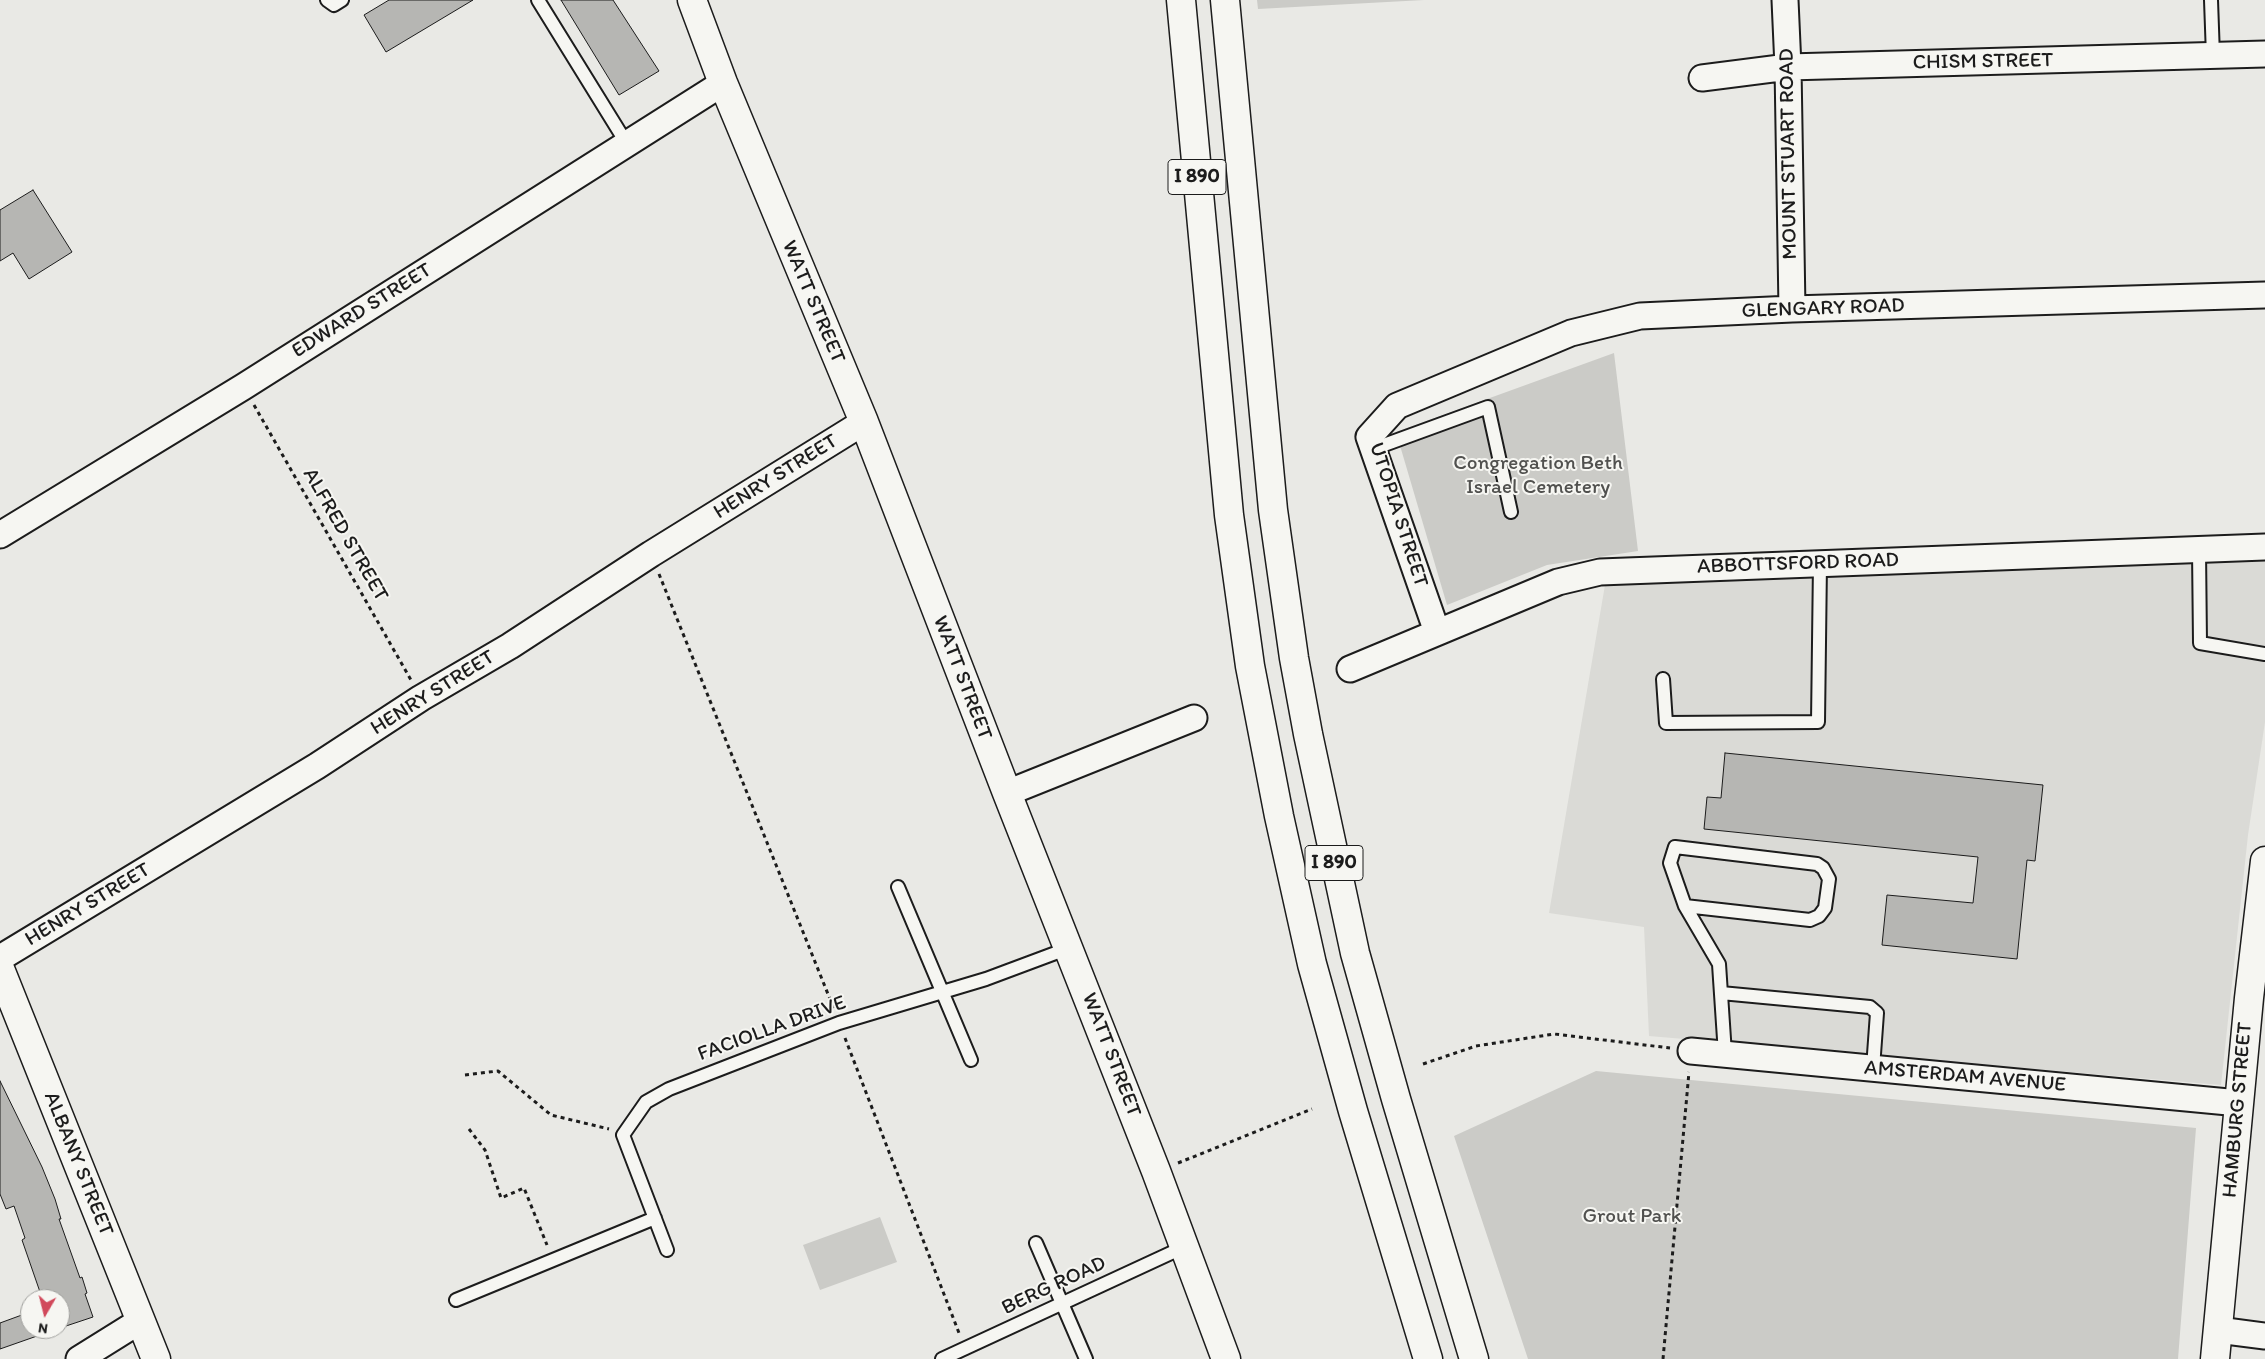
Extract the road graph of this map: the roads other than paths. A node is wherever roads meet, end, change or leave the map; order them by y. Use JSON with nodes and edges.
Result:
{"nodes":[{"id":1,"x":327,"y":0,"type":"edge"},
{"id":2,"x":342,"y":0,"type":"edge"},
{"id":3,"x":538,"y":0,"type":"edge"},
{"id":4,"x":692,"y":0,"type":"edge"},
{"id":5,"x":1181,"y":0,"type":"edge"},
{"id":6,"x":1226,"y":0,"type":"edge"},
{"id":7,"x":1785,"y":0,"type":"edge"},
{"id":8,"x":2211,"y":0,"type":"edge"},
{"id":9,"x":2265,"y":54,"type":"edge"},
{"id":10,"x":2213,"y":56,"type":"junction"},
{"id":11,"x":1788,"y":67,"type":"junction"},
{"id":12,"x":1702,"y":78,"type":"dead end"},
{"id":13,"x":722,"y":83,"type":"junction"},
{"id":14,"x":626,"y":144,"type":"junction"},
{"id":15,"x":2265,"y":295,"type":"edge"},
{"id":16,"x":1792,"y":309,"type":"junction"},
{"id":17,"x":1397,"y":406,"type":"joint"},
{"id":18,"x":864,"y":422,"type":"junction"},
{"id":19,"x":1373,"y":449,"type":"junction"},
{"id":20,"x":1511,"y":512,"type":"dead end"},
{"id":21,"x":0,"y":535,"type":"edge"},
{"id":22,"x":2265,"y":547,"type":"edge"},
{"id":23,"x":2199,"y":550,"type":"junction"},
{"id":24,"x":1820,"y":564,"type":"junction"},
{"id":25,"x":1437,"y":632,"type":"junction"},
{"id":26,"x":2265,"y":654,"type":"edge"},
{"id":27,"x":1350,"y":669,"type":"dead end"},
{"id":28,"x":1664,"y":678,"type":"dead end"},
{"id":29,"x":1194,"y":718,"type":"dead end"},
{"id":30,"x":1007,"y":793,"type":"junction"},
{"id":31,"x":2265,"y":861,"type":"edge"},
{"id":32,"x":898,"y":887,"type":"dead end"},
{"id":33,"x":1685,"y":906,"type":"junction"},
{"id":34,"x":1069,"y":948,"type":"junction"},
{"id":35,"x":0,"y":958,"type":"edge"},
{"id":36,"x":0,"y":969,"type":"edge"},
{"id":37,"x":944,"y":992,"type":"junction"},
{"id":38,"x":1721,"y":992,"type":"junction"},
{"id":39,"x":2257,"y":999,"type":"edge"},
{"id":40,"x":1692,"y":1051,"type":"road end"},
{"id":41,"x":1725,"y":1054,"type":"junction"},
{"id":42,"x":971,"y":1060,"type":"dead end"},
{"id":43,"x":1873,"y":1068,"type":"junction"},
{"id":44,"x":2239,"y":1103,"type":"junction"},
{"id":45,"x":655,"y":1218,"type":"junction"},
{"id":46,"x":1036,"y":1243,"type":"dead end"},
{"id":47,"x":1184,"y":1247,"type":"junction"},
{"id":48,"x":667,"y":1250,"type":"dead end"},
{"id":49,"x":456,"y":1300,"type":"dead end"},
{"id":50,"x":1064,"y":1303,"type":"junction"},
{"id":51,"x":140,"y":1321,"type":"junction"},
{"id":52,"x":2218,"y":1330,"type":"junction"},
{"id":53,"x":2265,"y":1336,"type":"edge"},
{"id":54,"x":79,"y":1359,"type":"edge"},
{"id":55,"x":156,"y":1359,"type":"edge"},
{"id":56,"x":942,"y":1359,"type":"edge"},
{"id":57,"x":1086,"y":1359,"type":"edge"},
{"id":58,"x":1226,"y":1359,"type":"edge"},
{"id":59,"x":1428,"y":1359,"type":"edge"},
{"id":60,"x":1474,"y":1359,"type":"edge"},
{"id":61,"x":2215,"y":1359,"type":"edge"}],
"edges":[{"from":1,"to":2,"type":"lane"},
{"from":3,"to":14,"type":"lane"},
{"from":4,"to":13,"type":"main road","name":"WATT STREET"},
{"from":5,"to":59,"type":"main road","number":"I 890"},
{"from":6,"to":60,"type":"main road","number":"I 890"},
{"from":7,"to":11,"type":"street","name":"MOUNT STUART ROAD"},
{"from":8,"to":10,"type":"lane"},
{"from":9,"to":10,"type":"street","name":"CHISM STREET"},
{"from":10,"to":11,"type":"street","name":"CHISM STREET"},
{"from":11,"to":12,"type":"street","name":"CHISM STREET"},
{"from":11,"to":16,"type":"street","name":"MOUNT STUART ROAD"},
{"from":13,"to":14,"type":"street","name":"EDWARD STREET"},
{"from":13,"to":18,"type":"main road","name":"WATT STREET"},
{"from":14,"to":21,"type":"street","name":"EDWARD STREET"},
{"from":15,"to":16,"type":"street","name":"GLENGARY ROAD"},
{"from":16,"to":17,"type":"street","name":"GLENGARY ROAD"},
{"from":17,"to":19,"type":"street","name":"UTOPIA STREET"},
{"from":18,"to":30,"type":"main road","name":"WATT STREET"},
{"from":18,"to":35,"type":"street","name":"HENRY STREET"},
{"from":19,"to":20,"type":"lane"},
{"from":19,"to":25,"type":"street","name":"UTOPIA STREET"},
{"from":22,"to":23,"type":"street","name":"ABBOTTSFORD ROAD"},
{"from":23,"to":24,"type":"street","name":"ABBOTTSFORD ROAD"},
{"from":23,"to":26,"type":"lane"},
{"from":24,"to":25,"type":"street","name":"ABBOTTSFORD ROAD"},
{"from":24,"to":28,"type":"lane"},
{"from":25,"to":27,"type":"street","name":"ABBOTTSFORD ROAD"},
{"from":29,"to":30,"type":"street"},
{"from":30,"to":34,"type":"main road","name":"WATT STREET"},
{"from":31,"to":39,"type":"main road","name":"HAMBURG STREET"},
{"from":32,"to":37,"type":"lane"},
{"from":33,"to":33,"type":"lane"},
{"from":33,"to":38,"type":"lane"},
{"from":34,"to":37,"type":"lane","name":"FACIOLLA DRIVE"},
{"from":34,"to":47,"type":"main road","name":"WATT STREET"},
{"from":36,"to":51,"type":"main road","name":"ALBANY STREET"},
{"from":37,"to":42,"type":"lane"},
{"from":37,"to":45,"type":"lane","name":"FACIOLLA DRIVE"},
{"from":38,"to":41,"type":"lane"},
{"from":38,"to":43,"type":"lane"},
{"from":39,"to":44,"type":"main road","name":"HAMBURG STREET"},
{"from":40,"to":41,"type":"street","name":"AMSTERDAM AVENUE"},
{"from":41,"to":43,"type":"street","name":"AMSTERDAM AVENUE"},
{"from":43,"to":44,"type":"street","name":"AMSTERDAM AVENUE"},
{"from":44,"to":52,"type":"main road","name":"HAMBURG STREET"},
{"from":45,"to":48,"type":"lane"},
{"from":45,"to":49,"type":"lane"},
{"from":46,"to":50,"type":"lane"},
{"from":47,"to":50,"type":"lane","name":"BERG ROAD"},
{"from":47,"to":58,"type":"main road","name":"WATT STREET"},
{"from":50,"to":56,"type":"lane","name":"BERG ROAD"},
{"from":50,"to":57,"type":"lane"},
{"from":51,"to":54,"type":"street"},
{"from":51,"to":55,"type":"main road","name":"ALBANY STREET"},
{"from":52,"to":53,"type":"street"},
{"from":52,"to":61,"type":"main road","name":"HAMBURG STREET"}]}
